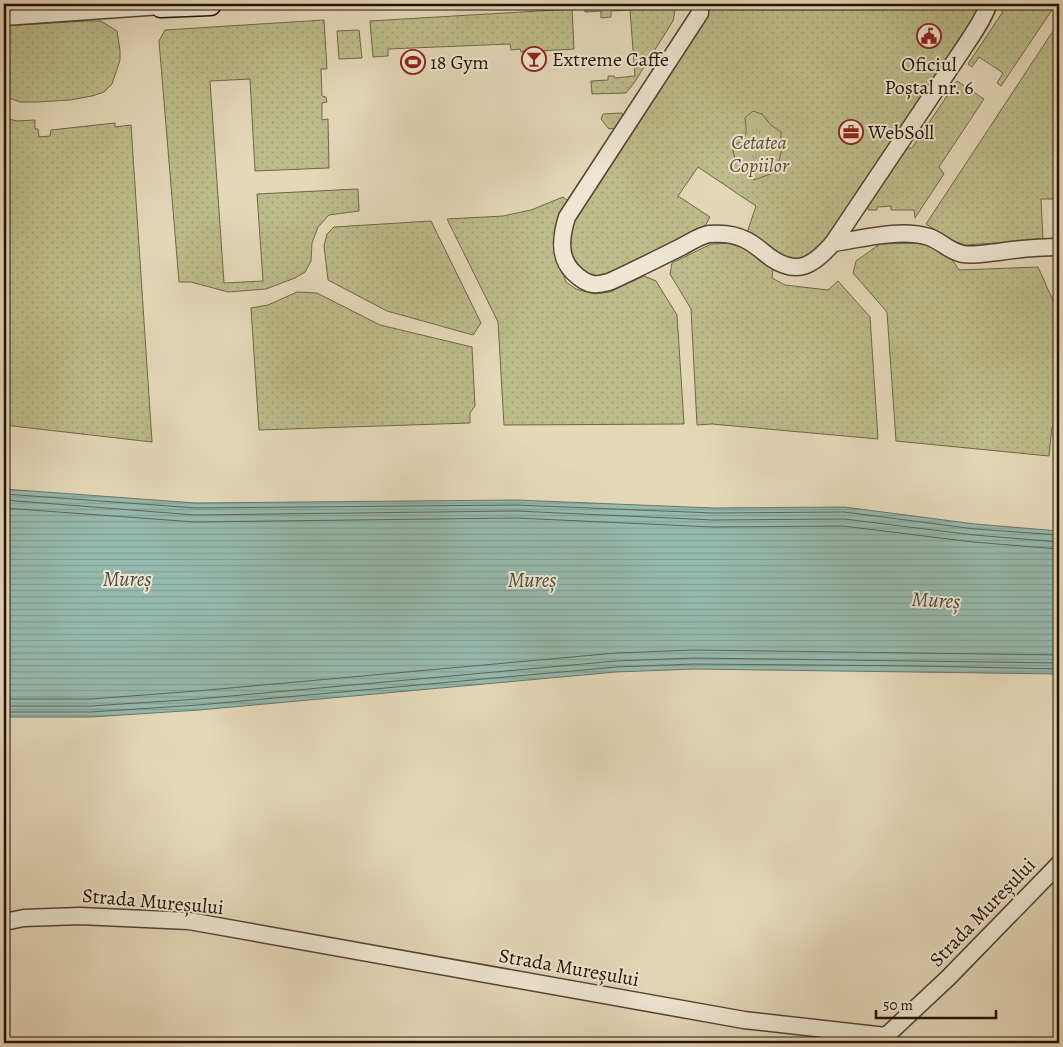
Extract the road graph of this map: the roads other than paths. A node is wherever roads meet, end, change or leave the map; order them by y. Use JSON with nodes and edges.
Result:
{"nodes":[{"id":1,"x":210,"y":4,"type":"edge"},
{"id":2,"x":699,"y":4,"type":"edge"},
{"id":3,"x":988,"y":4,"type":"edge"},
{"id":4,"x":161,"y":5,"type":"edge"},
{"id":5,"x":4,"y":17,"type":"edge"},
{"id":6,"x":833,"y":243,"type":"junction"},
{"id":7,"x":1059,"y":247,"type":"edge"},
{"id":8,"x":1059,"y":864,"type":"edge"},
{"id":9,"x":4,"y":922,"type":"edge"},
{"id":10,"x":884,"y":1040,"type":"edge"}],
"edges":[{"from":1,"to":4,"type":"street"},
{"from":2,"to":6,"type":"street"},
{"from":3,"to":6,"type":"street"},
{"from":4,"to":5,"type":"street"},
{"from":6,"to":7,"type":"street"},
{"from":8,"to":10,"type":"street","name":"Strada Mureșului"},
{"from":9,"to":10,"type":"street","name":"Strada Mureșului"}]}
